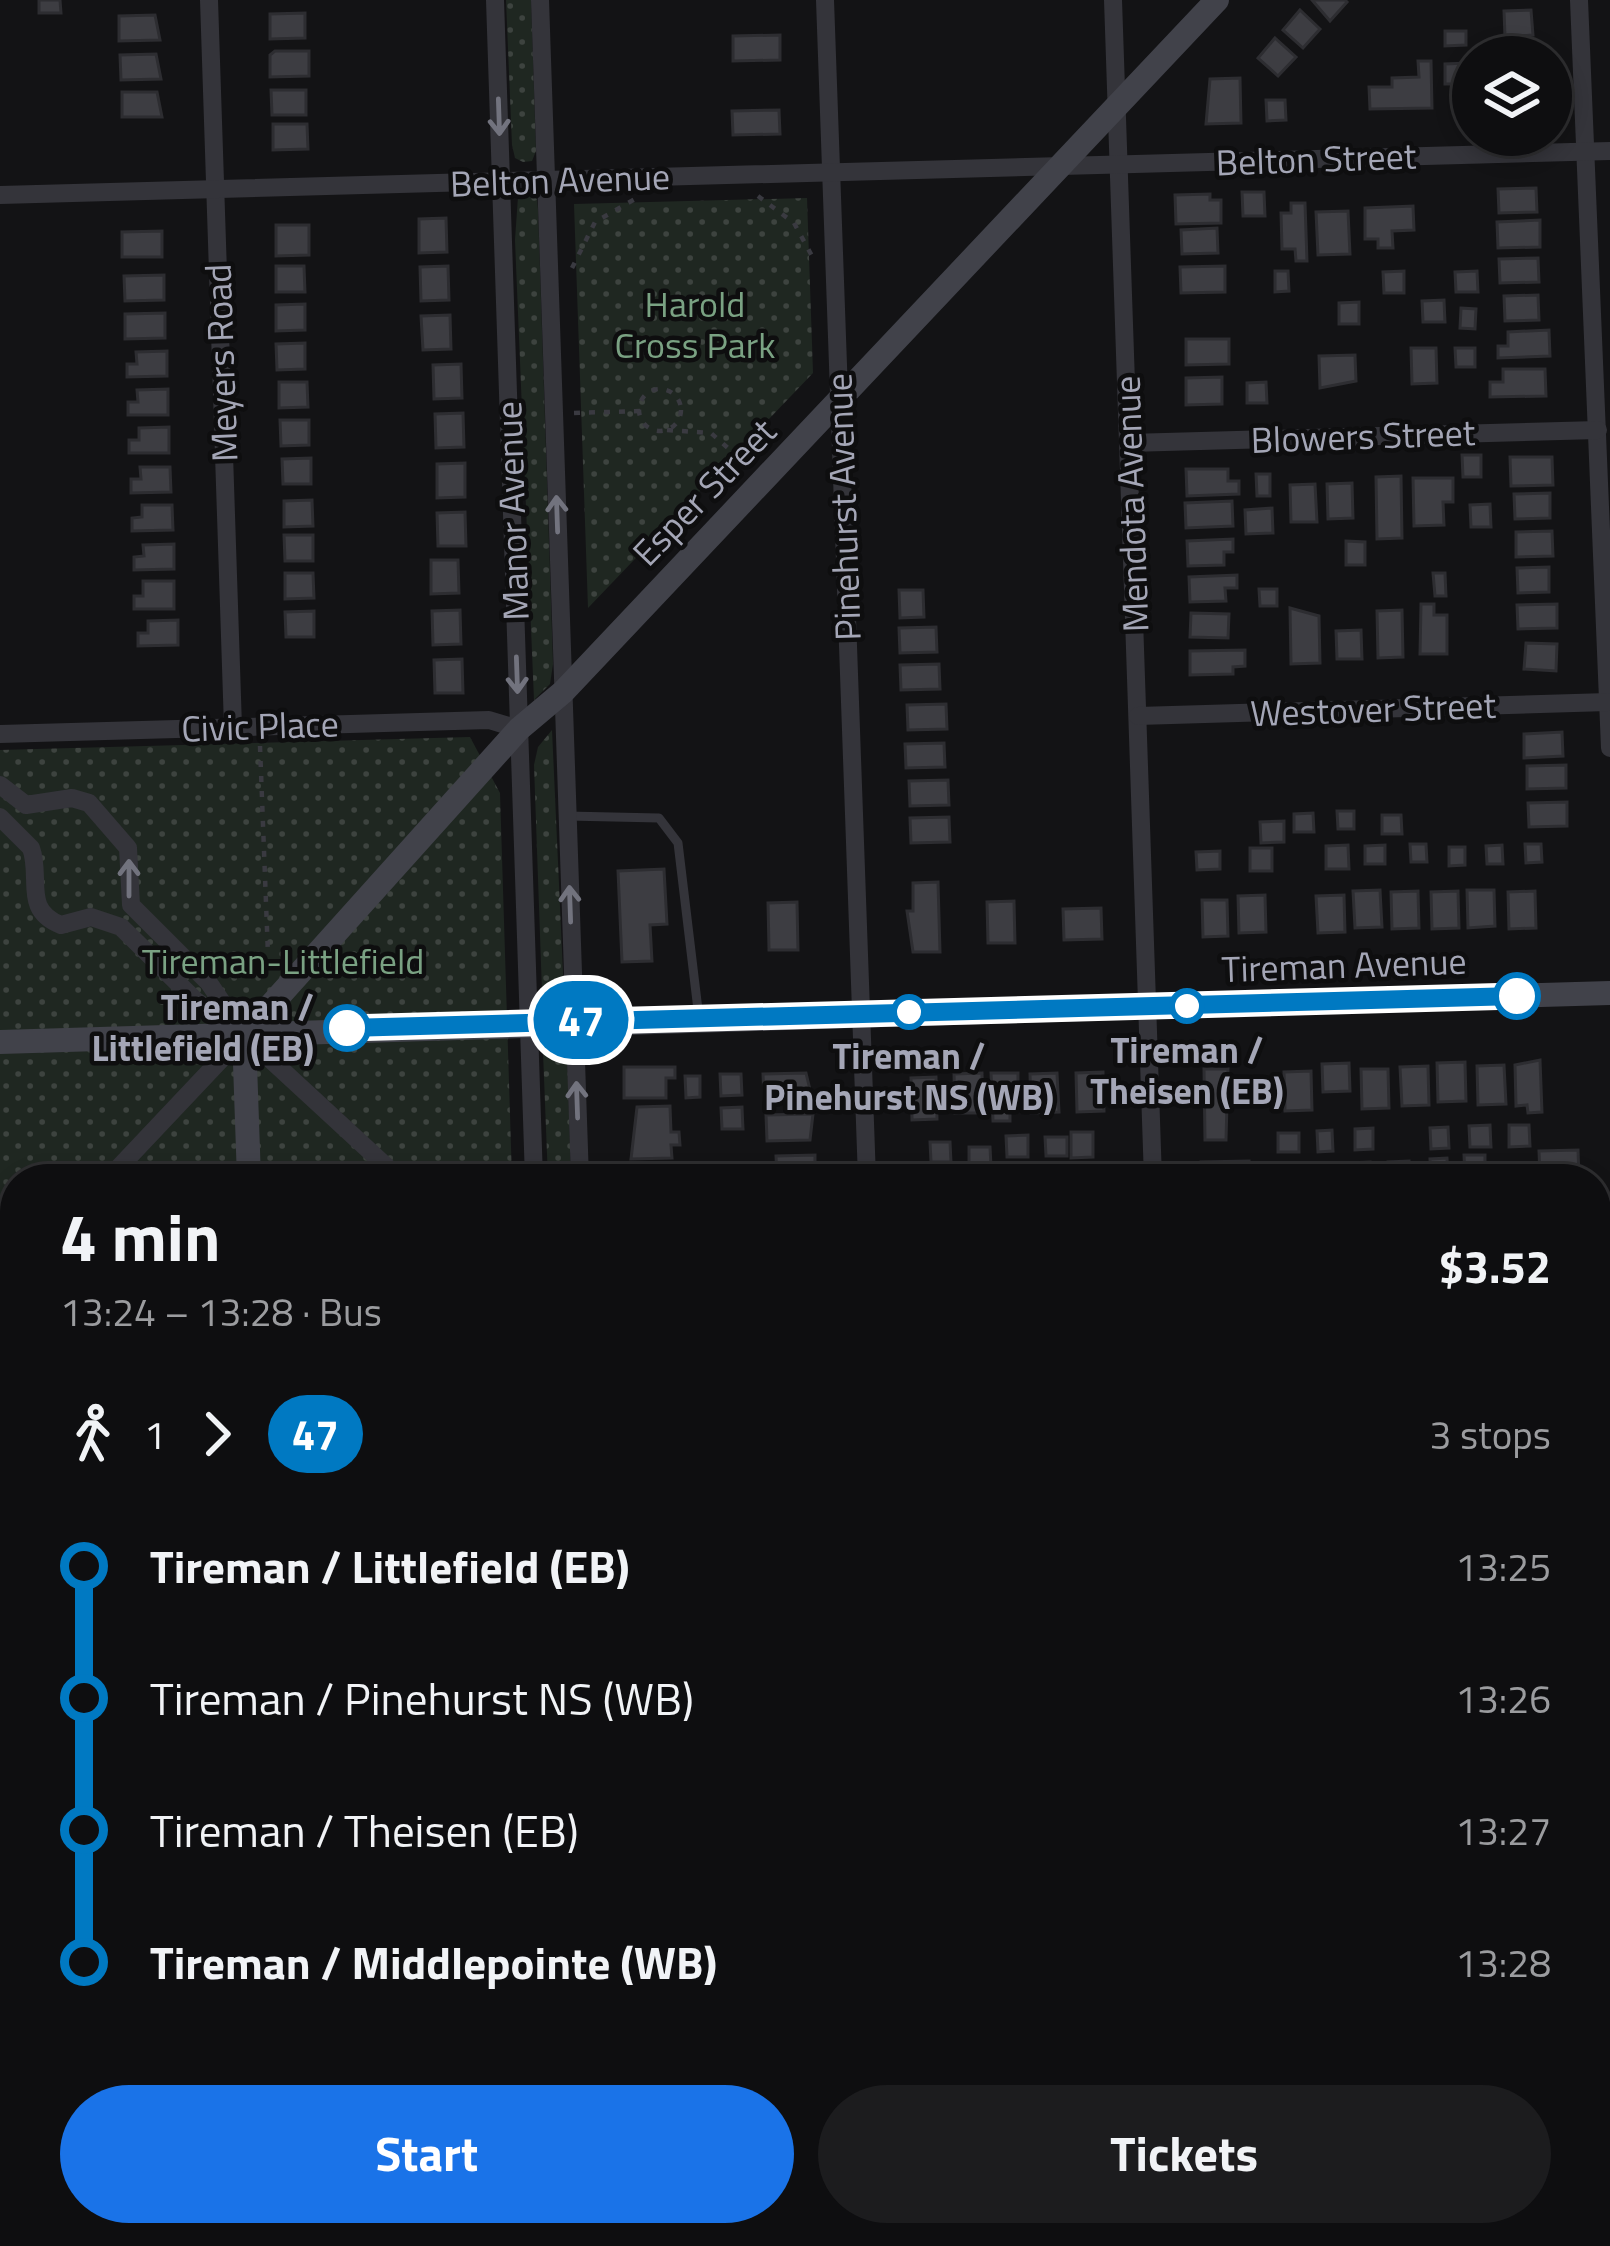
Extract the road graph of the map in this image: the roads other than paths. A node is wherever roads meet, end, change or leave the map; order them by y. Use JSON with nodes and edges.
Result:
{"nodes":[{"id":1,"x":209,"y":0,"type":"edge"},
{"id":2,"x":495,"y":0,"type":"edge"},
{"id":3,"x":540,"y":0,"type":"edge"},
{"id":4,"x":825,"y":0,"type":"edge"},
{"id":5,"x":1113,"y":0,"type":"edge"},
{"id":6,"x":1217,"y":0,"type":"edge"},
{"id":7,"x":1579,"y":0,"type":"edge"},
{"id":8,"x":1117,"y":107,"type":"junction"},
{"id":9,"x":1610,"y":151,"type":"edge"},
{"id":10,"x":1586,"y":152,"type":"junction"},
{"id":11,"x":1119,"y":165,"type":"junction"},
{"id":12,"x":1061,"y":166,"type":"junction"},
{"id":13,"x":831,"y":172,"type":"junction"},
{"id":14,"x":546,"y":181,"type":"junction"},
{"id":15,"x":501,"y":182,"type":"junction"},
{"id":16,"x":215,"y":189,"type":"junction"},
{"id":17,"x":0,"y":195,"type":"edge"},
{"id":18,"x":839,"y":402,"type":"junction"},
{"id":19,"x":1598,"y":430,"type":"junction"},
{"id":20,"x":1129,"y":443,"type":"junction"},
{"id":21,"x":563,"y":692,"type":"junction"},
{"id":22,"x":1608,"y":702,"type":"edge"},
{"id":23,"x":1138,"y":716,"type":"junction"},
{"id":24,"x":233,"y":727,"type":"junction"},
{"id":25,"x":519,"y":729,"type":"junction"},
{"id":26,"x":0,"y":734,"type":"edge"},
{"id":27,"x":1610,"y":748,"type":"edge"},
{"id":28,"x":0,"y":785,"type":"edge"},
{"id":29,"x":0,"y":817,"type":"edge"},
{"id":30,"x":567,"y":817,"type":"junction"},
{"id":31,"x":1610,"y":993,"type":"edge"},
{"id":32,"x":1148,"y":1007,"type":"junction"},
{"id":33,"x":862,"y":1013,"type":"junction"},
{"id":34,"x":699,"y":1018,"type":"junction"},
{"id":35,"x":574,"y":1021,"type":"junction"},
{"id":36,"x":529,"y":1022,"type":"junction"},
{"id":37,"x":244,"y":1035,"type":"junction"},
{"id":38,"x":0,"y":1042,"type":"edge"},
{"id":39,"x":123,"y":1164,"type":"edge"},
{"id":40,"x":248,"y":1164,"type":"edge"},
{"id":41,"x":384,"y":1164,"type":"edge"},
{"id":42,"x":534,"y":1164,"type":"edge"},
{"id":43,"x":579,"y":1164,"type":"edge"},
{"id":44,"x":867,"y":1164,"type":"edge"},
{"id":45,"x":1153,"y":1164,"type":"edge"}],
"edges":[{"from":1,"to":16,"type":"street","name":"Meyers Road"},
{"from":2,"to":15,"type":"street","name":"Manor Avenue","one_way":true},
{"from":3,"to":14,"type":"street","name":"Manor Avenue"},
{"from":4,"to":13,"type":"street","name":"Pinehurst Avenue"},
{"from":5,"to":8,"type":"street","name":"Mendota Avenue"},
{"from":6,"to":8,"type":"street","name":"Esper Street"},
{"from":7,"to":10,"type":"street"},
{"from":8,"to":11,"type":"street","name":"Mendota Avenue"},
{"from":8,"to":12,"type":"street","name":"Esper Street"},
{"from":9,"to":10,"type":"street"},
{"from":10,"to":11,"type":"street","name":"Belton Street"},
{"from":10,"to":19,"type":"street"},
{"from":11,"to":12,"type":"street","name":"Belton Avenue"},
{"from":11,"to":20,"type":"street","name":"Mendota Avenue"},
{"from":12,"to":13,"type":"street","name":"Belton Avenue"},
{"from":12,"to":18,"type":"street","name":"Esper Street"},
{"from":13,"to":14,"type":"street","name":"Belton Avenue"},
{"from":13,"to":18,"type":"street","name":"Pinehurst Avenue"},
{"from":14,"to":15,"type":"street","name":"Belton Avenue"},
{"from":21,"to":14,"type":"street","name":"Manor Avenue","one_way":true},
{"from":15,"to":16,"type":"street","name":"Belton Avenue"},
{"from":15,"to":25,"type":"street","name":"Manor Avenue","one_way":true},
{"from":16,"to":17,"type":"street","name":"Belton Avenue"},
{"from":16,"to":24,"type":"street","name":"Meyers Road"},
{"from":18,"to":21,"type":"street","name":"Esper Street"},
{"from":18,"to":33,"type":"street","name":"Pinehurst Avenue"},
{"from":19,"to":20,"type":"street","name":"Blowers Street"},
{"from":19,"to":22,"type":"street"},
{"from":20,"to":23,"type":"street","name":"Mendota Avenue"},
{"from":21,"to":25,"type":"street","name":"Esper Street"},
{"from":21,"to":30,"type":"street","name":"Manor Avenue"},
{"from":22,"to":23,"type":"street","name":"Westover Street"},
{"from":22,"to":27,"type":"street"},
{"from":23,"to":32,"type":"street","name":"Mendota Avenue"},
{"from":24,"to":25,"type":"street","name":"Civic Place"},
{"from":24,"to":26,"type":"street","name":"Civic Place"},
{"from":25,"to":36,"type":"street","name":"Manor Avenue"},
{"from":25,"to":37,"type":"street","name":"Esper Street"},
{"from":37,"to":28,"type":"street","one_way":true},
{"from":29,"to":37,"type":"street"},
{"from":30,"to":34,"type":"lane"},
{"from":35,"to":30,"type":"street","name":"Manor Avenue","one_way":true},
{"from":31,"to":32,"type":"street","name":"Tireman Avenue"},
{"from":32,"to":33,"type":"street","name":"Tireman Avenue"},
{"from":32,"to":45,"type":"street","name":"Mendota Avenue"},
{"from":33,"to":34,"type":"street","name":"Tireman Avenue"},
{"from":33,"to":44,"type":"street","name":"Pinehurst Avenue"},
{"from":34,"to":35,"type":"street","name":"Tireman Avenue"},
{"from":35,"to":36,"type":"street","name":"Tireman Avenue"},
{"from":43,"to":35,"type":"street","name":"Manor Avenue","one_way":true},
{"from":36,"to":37,"type":"street","name":"Tireman Avenue"},
{"from":36,"to":42,"type":"street","name":"Manor Avenue"},
{"from":37,"to":38,"type":"street","name":"Tireman Avenue"},
{"from":37,"to":39,"type":"street"},
{"from":37,"to":40,"type":"street"},
{"from":37,"to":41,"type":"street"}]}
